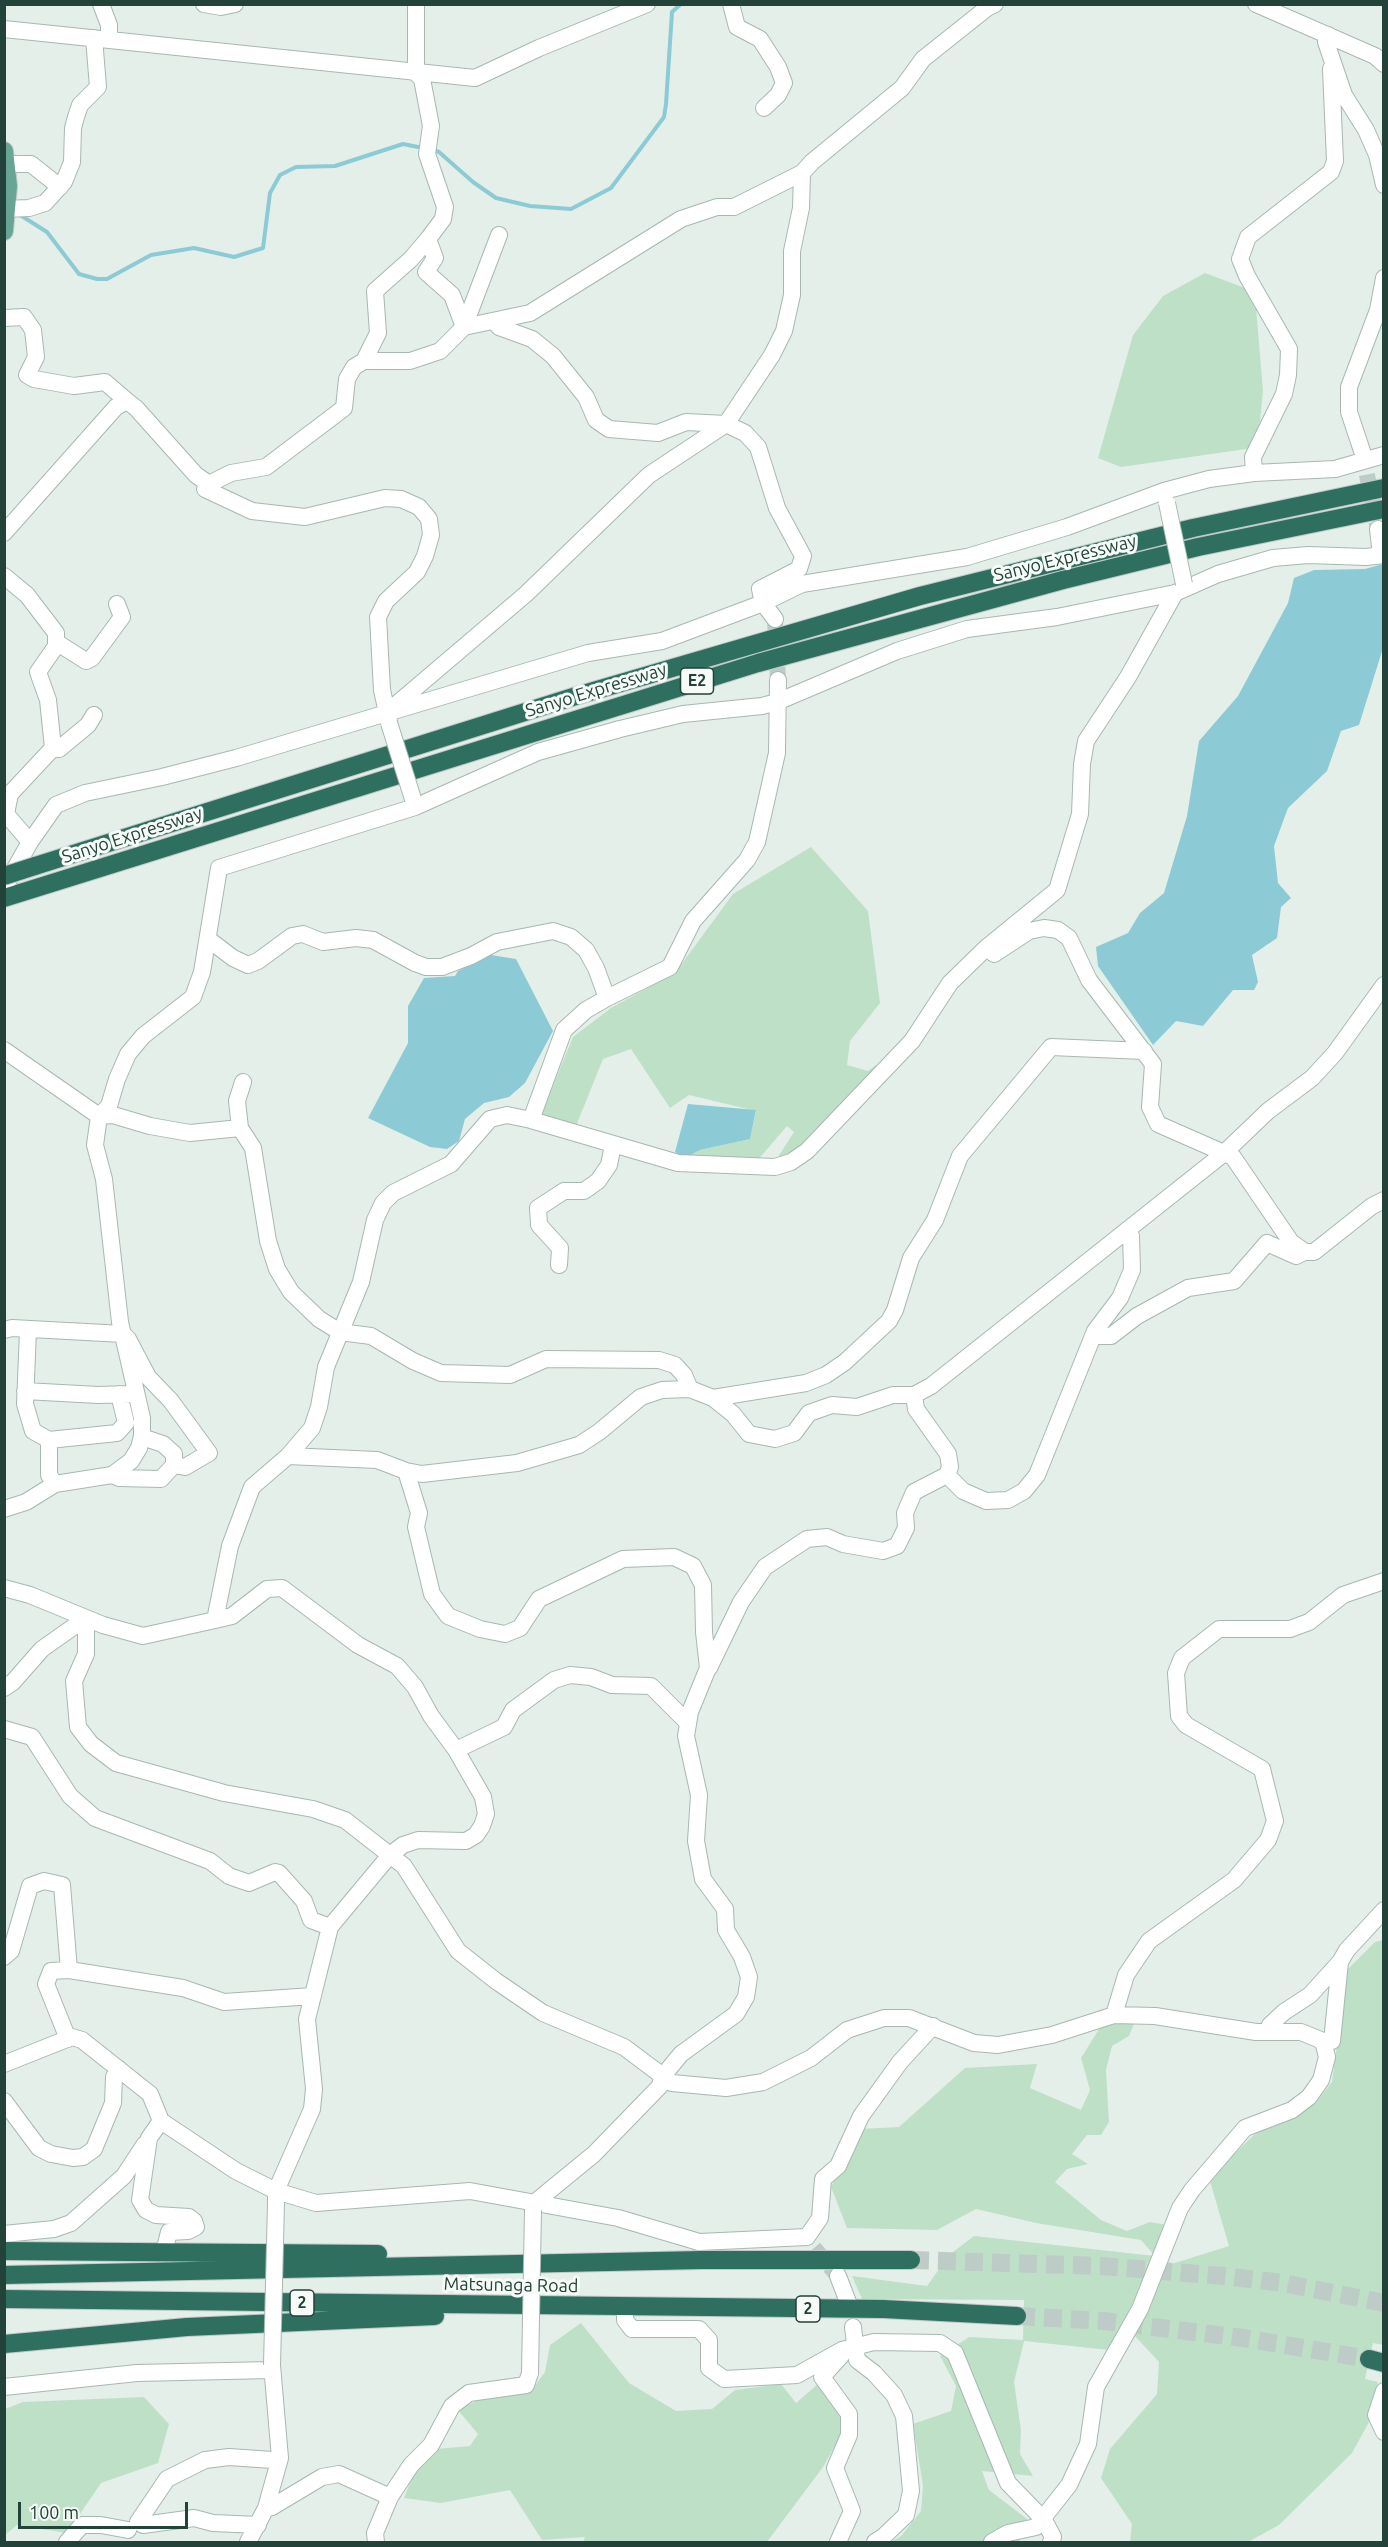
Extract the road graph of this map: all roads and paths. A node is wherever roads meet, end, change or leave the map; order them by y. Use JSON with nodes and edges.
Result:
{"nodes":[{"id":1,"x":101,"y":4,"type":"edge"},
{"id":2,"x":204,"y":4,"type":"edge"},
{"id":3,"x":235,"y":4,"type":"edge"},
{"id":4,"x":416,"y":4,"type":"edge"},
{"id":5,"x":646,"y":4,"type":"edge"},
{"id":6,"x":730,"y":4,"type":"edge"},
{"id":7,"x":996,"y":4,"type":"edge"},
{"id":8,"x":1256,"y":4,"type":"edge"},
{"id":9,"x":4,"y":28,"type":"edge"},
{"id":10,"x":1328,"y":35,"type":"junction"},
{"id":11,"x":101,"y":39,"type":"junction"},
{"id":12,"x":1383,"y":64,"type":"edge"},
{"id":13,"x":1334,"y":67,"type":"junction"},
{"id":14,"x":416,"y":73,"type":"junction"},
{"id":15,"x":764,"y":108,"type":"dead end"},
{"id":16,"x":5,"y":158,"type":"edge"},
{"id":17,"x":802,"y":173,"type":"junction"},
{"id":18,"x":1383,"y":185,"type":"edge"},
{"id":19,"x":60,"y":187,"type":"junction"},
{"id":20,"x":6,"y":208,"type":"edge"},
{"id":21,"x":4,"y":231,"type":"edge"},
{"id":22,"x":499,"y":235,"type":"dead end"},
{"id":23,"x":428,"y":239,"type":"junction"},
{"id":24,"x":1383,"y":278,"type":"edge"},
{"id":25,"x":4,"y":318,"type":"edge"},
{"id":26,"x":495,"y":321,"type":"junction"},
{"id":27,"x":464,"y":327,"type":"junction"},
{"id":28,"x":364,"y":361,"type":"junction"},
{"id":29,"x":127,"y":401,"type":"junction"},
{"id":30,"x":726,"y":424,"type":"junction"},
{"id":31,"x":1362,"y":451,"type":"tunnel mouth"},
{"id":32,"x":1383,"y":455,"type":"edge"},
{"id":33,"x":1254,"y":473,"type":"junction"},
{"id":34,"x":209,"y":484,"type":"junction"},
{"id":35,"x":1383,"y":488,"type":"edge"},
{"id":36,"x":1166,"y":497,"type":"junction"},
{"id":37,"x":1383,"y":509,"type":"edge"},
{"id":38,"x":1378,"y":529,"type":"dead end"},
{"id":39,"x":4,"y":533,"type":"edge"},
{"id":40,"x":1382,"y":555,"type":"edge"},
{"id":41,"x":4,"y":576,"type":"edge"},
{"id":42,"x":1182,"y":588,"type":"junction"},
{"id":43,"x":763,"y":603,"type":"junction"},
{"id":44,"x":117,"y":604,"type":"dead end"},
{"id":45,"x":775,"y":619,"type":"tunnel mouth"},
{"id":46,"x":56,"y":642,"type":"junction"},
{"id":47,"x":778,"y":680,"type":"tunnel mouth"},
{"id":48,"x":777,"y":702,"type":"junction"},
{"id":49,"x":94,"y":715,"type":"dead end"},
{"id":50,"x":388,"y":718,"type":"junction"},
{"id":51,"x":53,"y":748,"type":"junction"},
{"id":52,"x":7,"y":792,"type":"edge"},
{"id":53,"x":414,"y":803,"type":"junction"},
{"id":54,"x":30,"y":842,"type":"junction"},
{"id":55,"x":4,"y":876,"type":"edge"},
{"id":56,"x":10,"y":893,"type":"edge"},
{"id":57,"x":208,"y":939,"type":"junction"},
{"id":58,"x":986,"y":948,"type":"junction"},
{"id":59,"x":1383,"y":985,"type":"edge"},
{"id":60,"x":607,"y":998,"type":"junction"},
{"id":61,"x":4,"y":1050,"type":"edge"},
{"id":62,"x":1144,"y":1051,"type":"junction"},
{"id":63,"x":243,"y":1082,"type":"dead end"},
{"id":64,"x":99,"y":1116,"type":"junction"},
{"id":65,"x":531,"y":1120,"type":"junction"},
{"id":66,"x":240,"y":1128,"type":"junction"},
{"id":67,"x":613,"y":1145,"type":"junction"},
{"id":68,"x":1223,"y":1154,"type":"junction"},
{"id":69,"x":1383,"y":1200,"type":"edge"},
{"id":70,"x":1127,"y":1230,"type":"junction"},
{"id":71,"x":1305,"y":1252,"type":"junction"},
{"id":72,"x":559,"y":1265,"type":"dead end"},
{"id":73,"x":4,"y":1330,"type":"edge"},
{"id":74,"x":28,"y":1330,"type":"junction"},
{"id":75,"x":1095,"y":1331,"type":"junction"},
{"id":76,"x":340,"y":1332,"type":"junction"},
{"id":77,"x":123,"y":1334,"type":"junction"},
{"id":78,"x":690,"y":1389,"type":"junction"},
{"id":79,"x":25,"y":1391,"type":"junction"},
{"id":80,"x":914,"y":1395,"type":"junction"},
{"id":81,"x":126,"y":1396,"type":"junction"},
{"id":82,"x":713,"y":1398,"type":"junction"},
{"id":83,"x":142,"y":1437,"type":"junction"},
{"id":84,"x":49,"y":1440,"type":"junction"},
{"id":85,"x":288,"y":1456,"type":"junction"},
{"id":86,"x":174,"y":1466,"type":"junction"},
{"id":87,"x":405,"y":1471,"type":"junction"},
{"id":88,"x":112,"y":1475,"type":"junction"},
{"id":89,"x":947,"y":1475,"type":"junction"},
{"id":90,"x":55,"y":1484,"type":"junction"},
{"id":91,"x":4,"y":1509,"type":"edge"},
{"id":92,"x":1383,"y":1581,"type":"edge"},
{"id":93,"x":4,"y":1588,"type":"edge"},
{"id":94,"x":86,"y":1618,"type":"junction"},
{"id":95,"x":215,"y":1620,"type":"junction"},
{"id":96,"x":708,"y":1668,"type":"junction"},
{"id":97,"x":4,"y":1688,"type":"edge"},
{"id":98,"x":688,"y":1722,"type":"junction"},
{"id":99,"x":4,"y":1729,"type":"edge"},
{"id":100,"x":456,"y":1750,"type":"junction"},
{"id":101,"x":390,"y":1855,"type":"junction"},
{"id":102,"x":1383,"y":1910,"type":"edge"},
{"id":103,"x":330,"y":1927,"type":"junction"},
{"id":104,"x":1383,"y":1930,"type":"edge"},
{"id":105,"x":1358,"y":1938,"type":"junction"},
{"id":106,"x":4,"y":1957,"type":"edge"},
{"id":107,"x":1340,"y":1962,"type":"junction"},
{"id":108,"x":69,"y":1970,"type":"junction"},
{"id":109,"x":313,"y":1996,"type":"junction"},
{"id":110,"x":1114,"y":2015,"type":"junction"},
{"id":111,"x":933,"y":2026,"type":"junction"},
{"id":112,"x":1268,"y":2031,"type":"junction"},
{"id":113,"x":68,"y":2039,"type":"junction"},
{"id":114,"x":1323,"y":2041,"type":"junction"},
{"id":115,"x":4,"y":2064,"type":"edge"},
{"id":116,"x":119,"y":2069,"type":"junction"},
{"id":117,"x":662,"y":2077,"type":"junction"},
{"id":118,"x":4,"y":2101,"type":"edge"},
{"id":119,"x":161,"y":2121,"type":"junction"},
{"id":120,"x":149,"y":2138,"type":"junction"},
{"id":121,"x":276,"y":2197,"type":"junction"},
{"id":122,"x":533,"y":2207,"type":"junction"},
{"id":123,"x":4,"y":2234,"type":"edge"},
{"id":124,"x":168,"y":2248,"type":"junction"},
{"id":125,"x":4,"y":2251,"type":"edge"},
{"id":126,"x":700,"y":2251,"type":"junction"},
{"id":127,"x":911,"y":2260,"type":"tunnel mouth"},
{"id":128,"x":492,"y":2265,"type":"junction"},
{"id":129,"x":4,"y":2275,"type":"edge"},
{"id":130,"x":838,"y":2276,"type":"tunnel mouth"},
{"id":131,"x":4,"y":2299,"type":"edge"},
{"id":132,"x":848,"y":2302,"type":"dead end"},
{"id":133,"x":599,"y":2307,"type":"junction"},
{"id":134,"x":625,"y":2307,"type":"junction"},
{"id":135,"x":1017,"y":2316,"type":"tunnel mouth"},
{"id":136,"x":853,"y":2327,"type":"dead end"},
{"id":137,"x":4,"y":2344,"type":"edge"},
{"id":138,"x":854,"y":2348,"type":"junction"},
{"id":139,"x":272,"y":2367,"type":"junction"},
{"id":140,"x":4,"y":2387,"type":"edge"},
{"id":141,"x":1383,"y":2391,"type":"edge"},
{"id":142,"x":1383,"y":2432,"type":"edge"},
{"id":143,"x":280,"y":2458,"type":"junction"},
{"id":144,"x":390,"y":2497,"type":"junction"},
{"id":145,"x":266,"y":2508,"type":"junction"},
{"id":146,"x":1044,"y":2520,"type":"junction"},
{"id":147,"x":131,"y":2531,"type":"edge"},
{"id":148,"x":254,"y":2537,"type":"edge"},
{"id":149,"x":67,"y":2542,"type":"edge"},
{"id":150,"x":376,"y":2542,"type":"edge"},
{"id":151,"x":838,"y":2542,"type":"edge"},
{"id":152,"x":875,"y":2542,"type":"edge"},
{"id":153,"x":992,"y":2542,"type":"edge"},
{"id":154,"x":1052,"y":2542,"type":"edge"}],
"edges":[{"from":1,"to":11,"type":"street"},
{"from":2,"to":3,"type":"street"},
{"from":4,"to":14,"type":"street"},
{"from":5,"to":14,"type":"street"},
{"from":6,"to":15,"type":"street"},
{"from":7,"to":17,"type":"street"},
{"from":8,"to":10,"type":"street"},
{"from":9,"to":11,"type":"street"},
{"from":10,"to":12,"type":"street"},
{"from":10,"to":13,"type":"street"},
{"from":11,"to":14,"type":"street"},
{"from":11,"to":19,"type":"street"},
{"from":13,"to":18,"type":"street"},
{"from":13,"to":33,"type":"street"},
{"from":14,"to":23,"type":"street"},
{"from":16,"to":19,"type":"street"},
{"from":16,"to":20,"type":"main road"},
{"from":17,"to":26,"type":"street"},
{"from":17,"to":30,"type":"street"},
{"from":19,"to":20,"type":"street"},
{"from":20,"to":21,"type":"main road"},
{"from":22,"to":27,"type":"street"},
{"from":23,"to":27,"type":"street"},
{"from":23,"to":28,"type":"street"},
{"from":24,"to":31,"type":"street"},
{"from":25,"to":29,"type":"street"},
{"from":26,"to":27,"type":"street"},
{"from":26,"to":30,"type":"street"},
{"from":27,"to":28,"type":"street"},
{"from":28,"to":34,"type":"street"},
{"from":29,"to":34,"type":"street"},
{"from":29,"to":39,"type":"street"},
{"from":30,"to":43,"type":"street"},
{"from":30,"to":50,"type":"street"},
{"from":32,"to":33,"type":"street"},
{"from":33,"to":36,"type":"street"},
{"from":34,"to":50,"type":"street"},
{"from":35,"to":55,"type":"highway","name":"Sanyo Expressway","number":"E2","bridge":true},
{"from":36,"to":42,"type":"street","bridge":true},
{"from":36,"to":43,"type":"street"},
{"from":37,"to":56,"type":"highway","name":"Sanyo Expressway","number":"E2"},
{"from":38,"to":40,"type":"street"},
{"from":40,"to":42,"type":"street"},
{"from":41,"to":46,"type":"street"},
{"from":42,"to":48,"type":"street"},
{"from":42,"to":58,"type":"street"},
{"from":43,"to":45,"type":"street"},
{"from":43,"to":50,"type":"street"},
{"from":44,"to":46,"type":"street"},
{"from":46,"to":51,"type":"street"},
{"from":47,"to":48,"type":"street"},
{"from":48,"to":53,"type":"street"},
{"from":48,"to":60,"type":"street"},
{"from":49,"to":51,"type":"street"},
{"from":50,"to":53,"type":"street","bridge":true},
{"from":50,"to":54,"type":"street"},
{"from":51,"to":52,"type":"street"},
{"from":52,"to":54,"type":"street"},
{"from":53,"to":57,"type":"street"},
{"from":54,"to":56,"type":"street"},
{"from":57,"to":60,"type":"street"},
{"from":57,"to":64,"type":"street"},
{"from":58,"to":62,"type":"street"},
{"from":58,"to":67,"type":"street"},
{"from":59,"to":68,"type":"street"},
{"from":60,"to":65,"type":"street"},
{"from":61,"to":64,"type":"street"},
{"from":62,"to":68,"type":"street"},
{"from":62,"to":82,"type":"street"},
{"from":63,"to":66,"type":"street"},
{"from":64,"to":66,"type":"street"},
{"from":64,"to":77,"type":"street"},
{"from":65,"to":67,"type":"street"},
{"from":65,"to":76,"type":"street"},
{"from":66,"to":76,"type":"street"},
{"from":67,"to":72,"type":"street"},
{"from":68,"to":70,"type":"street"},
{"from":68,"to":71,"type":"street"},
{"from":69,"to":71,"type":"street"},
{"from":70,"to":75,"type":"street"},
{"from":70,"to":80,"type":"street"},
{"from":71,"to":75,"type":"street"},
{"from":73,"to":74,"type":"street"},
{"from":74,"to":77,"type":"street"},
{"from":74,"to":79,"type":"street"},
{"from":75,"to":89,"type":"street"},
{"from":76,"to":78,"type":"street"},
{"from":76,"to":85,"type":"street"},
{"from":77,"to":81,"type":"street"},
{"from":77,"to":86,"type":"street"},
{"from":78,"to":82,"type":"street"},
{"from":78,"to":87,"type":"street"},
{"from":79,"to":81,"type":"street"},
{"from":79,"to":84,"type":"street"},
{"from":80,"to":82,"type":"street"},
{"from":80,"to":89,"type":"street"},
{"from":81,"to":83,"type":"street"},
{"from":81,"to":84,"type":"street"},
{"from":83,"to":86,"type":"street"},
{"from":83,"to":88,"type":"street"},
{"from":84,"to":90,"type":"street"},
{"from":85,"to":87,"type":"street"},
{"from":85,"to":95,"type":"street"},
{"from":86,"to":88,"type":"street"},
{"from":87,"to":96,"type":"street"},
{"from":88,"to":90,"type":"street"},
{"from":89,"to":96,"type":"street"},
{"from":90,"to":91,"type":"street"},
{"from":92,"to":110,"type":"street"},
{"from":93,"to":94,"type":"street"},
{"from":94,"to":95,"type":"street"},
{"from":94,"to":97,"type":"street"},
{"from":94,"to":101,"type":"street"},
{"from":95,"to":100,"type":"street"},
{"from":96,"to":98,"type":"street"},
{"from":98,"to":100,"type":"street"},
{"from":98,"to":117,"type":"street"},
{"from":99,"to":103,"type":"street"},
{"from":100,"to":101,"type":"street"},
{"from":101,"to":103,"type":"street"},
{"from":101,"to":117,"type":"street"},
{"from":102,"to":105,"type":"street"},
{"from":103,"to":109,"type":"street"},
{"from":104,"to":105,"type":"street"},
{"from":105,"to":107,"type":"street"},
{"from":106,"to":108,"type":"street"},
{"from":107,"to":112,"type":"street"},
{"from":107,"to":114,"type":"street"},
{"from":108,"to":109,"type":"street"},
{"from":108,"to":113,"type":"street"},
{"from":109,"to":121,"type":"street"},
{"from":110,"to":111,"type":"street"},
{"from":110,"to":112,"type":"street"},
{"from":111,"to":117,"type":"street"},
{"from":111,"to":126,"type":"street"},
{"from":112,"to":114,"type":"street"},
{"from":113,"to":115,"type":"street"},
{"from":113,"to":116,"type":"street"},
{"from":114,"to":146,"type":"street"},
{"from":116,"to":118,"type":"street"},
{"from":116,"to":119,"type":"street"},
{"from":117,"to":122,"type":"street"},
{"from":119,"to":120,"type":"street"},
{"from":119,"to":121,"type":"street"},
{"from":120,"to":123,"type":"street"},
{"from":120,"to":124,"type":"street"},
{"from":121,"to":122,"type":"street"},
{"from":121,"to":139,"type":"street","bridge":true},
{"from":122,"to":126,"type":"street"},
{"from":122,"to":144,"type":"street","bridge":true},
{"from":124,"to":125,"type":"highway"},
{"from":124,"to":128,"type":"highway"},
{"from":126,"to":127,"type":"highway","name":"Matsunaga Road","number":"2"},
{"from":126,"to":128,"type":"highway","name":"Matsunaga Road","number":"2"},
{"from":128,"to":129,"type":"highway","name":"Matsunaga Road","number":"2"},
{"from":130,"to":132,"type":"street"},
{"from":131,"to":133,"type":"highway","name":"Matsunaga Road","number":"2"},
{"from":133,"to":134,"type":"highway","name":"Matsunaga Road","number":"2"},
{"from":133,"to":137,"type":"highway"},
{"from":134,"to":135,"type":"highway","name":"Matsunaga Road","number":"2"},
{"from":134,"to":138,"type":"street"},
{"from":136,"to":138,"type":"street"},
{"from":138,"to":146,"type":"street"},
{"from":138,"to":151,"type":"street"},
{"from":138,"to":152,"type":"street"},
{"from":139,"to":140,"type":"street"},
{"from":139,"to":143,"type":"street"},
{"from":141,"to":142,"type":"street"},
{"from":143,"to":145,"type":"street"},
{"from":143,"to":147,"type":"street"},
{"from":144,"to":145,"type":"street"},
{"from":144,"to":150,"type":"street"},
{"from":145,"to":148,"type":"street"},
{"from":146,"to":153,"type":"street"},
{"from":146,"to":154,"type":"street"},
{"from":147,"to":148,"type":"street"},
{"from":147,"to":149,"type":"street"}]}
